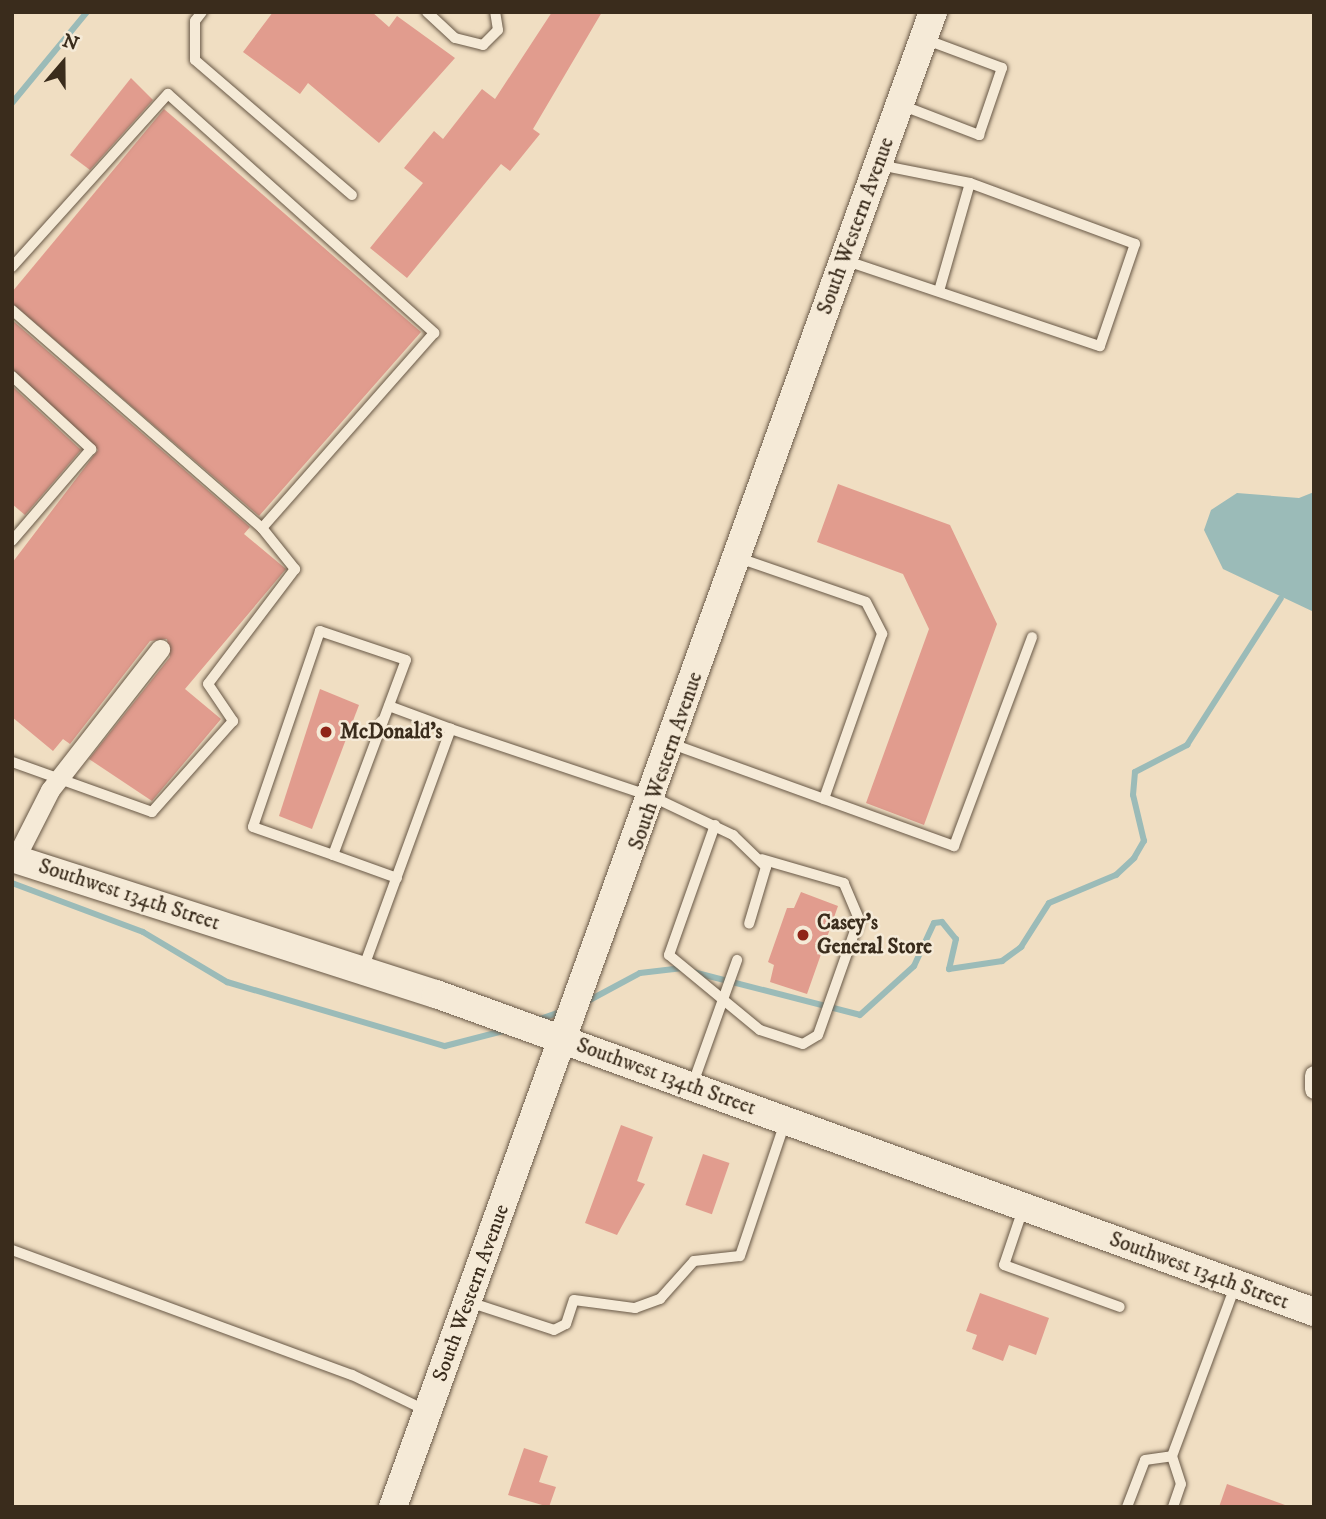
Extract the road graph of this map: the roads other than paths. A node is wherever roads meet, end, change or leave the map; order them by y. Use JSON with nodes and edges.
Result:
{"nodes":[{"id":1,"x":202,"y":12,"type":"edge"},
{"id":2,"x":427,"y":12,"type":"edge"},
{"id":3,"x":495,"y":12,"type":"edge"},
{"id":4,"x":928,"y":25,"type":"edge"},
{"id":5,"x":900,"y":105,"type":"junction"},
{"id":6,"x":878,"y":164,"type":"junction"},
{"id":7,"x":970,"y":183,"type":"junction"},
{"id":8,"x":352,"y":195,"type":"dead end"},
{"id":9,"x":844,"y":260,"type":"junction"},
{"id":10,"x":12,"y":267,"type":"edge"},
{"id":11,"x":939,"y":291,"type":"junction"},
{"id":12,"x":12,"y":310,"type":"edge"},
{"id":13,"x":12,"y":376,"type":"edge"},
{"id":14,"x":262,"y":528,"type":"junction"},
{"id":15,"x":12,"y":541,"type":"edge"},
{"id":16,"x":738,"y":557,"type":"junction"},
{"id":17,"x":1031,"y":637,"type":"dead end"},
{"id":18,"x":160,"y":649,"type":"dead end"},
{"id":19,"x":389,"y":706,"type":"junction"},
{"id":20,"x":451,"y":729,"type":"junction"},
{"id":21,"x":672,"y":744,"type":"junction"},
{"id":22,"x":12,"y":762,"type":"edge"},
{"id":23,"x":59,"y":779,"type":"junction"},
{"id":24,"x":653,"y":797,"type":"junction"},
{"id":25,"x":824,"y":799,"type":"junction"},
{"id":26,"x":715,"y":825,"type":"junction"},
{"id":27,"x":333,"y":855,"type":"junction"},
{"id":28,"x":13,"y":859,"type":"edge"},
{"id":29,"x":761,"y":859,"type":"junction"},
{"id":30,"x":397,"y":878,"type":"junction"},
{"id":31,"x":749,"y":924,"type":"dead end"},
{"id":32,"x":737,"y":960,"type":"dead end"},
{"id":33,"x":363,"y":969,"type":"junction"},
{"id":34,"x":722,"y":1003,"type":"junction"},
{"id":35,"x":566,"y":1040,"type":"junction"},
{"id":36,"x":692,"y":1087,"type":"junction"},
{"id":37,"x":785,"y":1121,"type":"junction"},
{"id":38,"x":1023,"y":1209,"type":"junction"},
{"id":39,"x":12,"y":1250,"type":"edge"},
{"id":40,"x":1236,"y":1284,"type":"junction"},
{"id":41,"x":468,"y":1302,"type":"junction"},
{"id":42,"x":1120,"y":1307,"type":"dead end"},
{"id":43,"x":1314,"y":1312,"type":"edge"},
{"id":44,"x":427,"y":1411,"type":"junction"},
{"id":45,"x":1172,"y":1457,"type":"junction"},
{"id":46,"x":399,"y":1505,"type":"edge"},
{"id":47,"x":1127,"y":1507,"type":"edge"},
{"id":48,"x":1173,"y":1507,"type":"edge"}],
"edges":[{"from":1,"to":8,"type":"lane"},
{"from":2,"to":3,"type":"lane"},
{"from":4,"to":5,"type":"main road","name":"South Western Avenue"},
{"from":4,"to":5,"type":"lane"},
{"from":5,"to":6,"type":"main road","name":"South Western Avenue"},
{"from":6,"to":7,"type":"lane"},
{"from":6,"to":9,"type":"main road","name":"South Western Avenue"},
{"from":7,"to":11,"type":"lane"},
{"from":7,"to":11,"type":"lane"},
{"from":9,"to":11,"type":"lane"},
{"from":9,"to":16,"type":"main road","name":"South Western Avenue"},
{"from":10,"to":14,"type":"lane"},
{"from":12,"to":14,"type":"lane"},
{"from":13,"to":15,"type":"lane"},
{"from":14,"to":23,"type":"lane"},
{"from":16,"to":21,"type":"main road","name":"South Western Avenue"},
{"from":16,"to":25,"type":"lane"},
{"from":17,"to":25,"type":"lane"},
{"from":18,"to":23,"type":"street"},
{"from":19,"to":20,"type":"lane"},
{"from":19,"to":27,"type":"lane"},
{"from":19,"to":27,"type":"lane"},
{"from":20,"to":24,"type":"lane"},
{"from":20,"to":30,"type":"lane"},
{"from":21,"to":24,"type":"main road","name":"South Western Avenue"},
{"from":21,"to":25,"type":"lane"},
{"from":22,"to":23,"type":"lane"},
{"from":23,"to":28,"type":"street"},
{"from":24,"to":26,"type":"lane"},
{"from":24,"to":35,"type":"main road","name":"South Western Avenue"},
{"from":26,"to":29,"type":"lane"},
{"from":26,"to":34,"type":"lane"},
{"from":27,"to":30,"type":"lane"},
{"from":28,"to":33,"type":"main road","name":"Southwest 134th Street"},
{"from":29,"to":31,"type":"lane"},
{"from":29,"to":34,"type":"lane"},
{"from":30,"to":33,"type":"lane"},
{"from":32,"to":34,"type":"lane"},
{"from":33,"to":35,"type":"main road","name":"Southwest 134th Street"},
{"from":34,"to":36,"type":"lane"},
{"from":35,"to":36,"type":"main road","name":"Southwest 134th Street"},
{"from":35,"to":41,"type":"main road","name":"South Western Avenue"},
{"from":36,"to":37,"type":"main road","name":"Southwest 134th Street"},
{"from":37,"to":38,"type":"main road","name":"Southwest 134th Street"},
{"from":37,"to":41,"type":"lane"},
{"from":38,"to":40,"type":"main road","name":"Southwest 134th Street"},
{"from":38,"to":42,"type":"lane"},
{"from":39,"to":44,"type":"lane"},
{"from":40,"to":43,"type":"main road","name":"Southwest 134th Street"},
{"from":40,"to":45,"type":"lane"},
{"from":41,"to":44,"type":"main road","name":"South Western Avenue"},
{"from":44,"to":46,"type":"main road","name":"South Western Avenue"},
{"from":45,"to":47,"type":"lane"},
{"from":45,"to":48,"type":"lane"}]}
